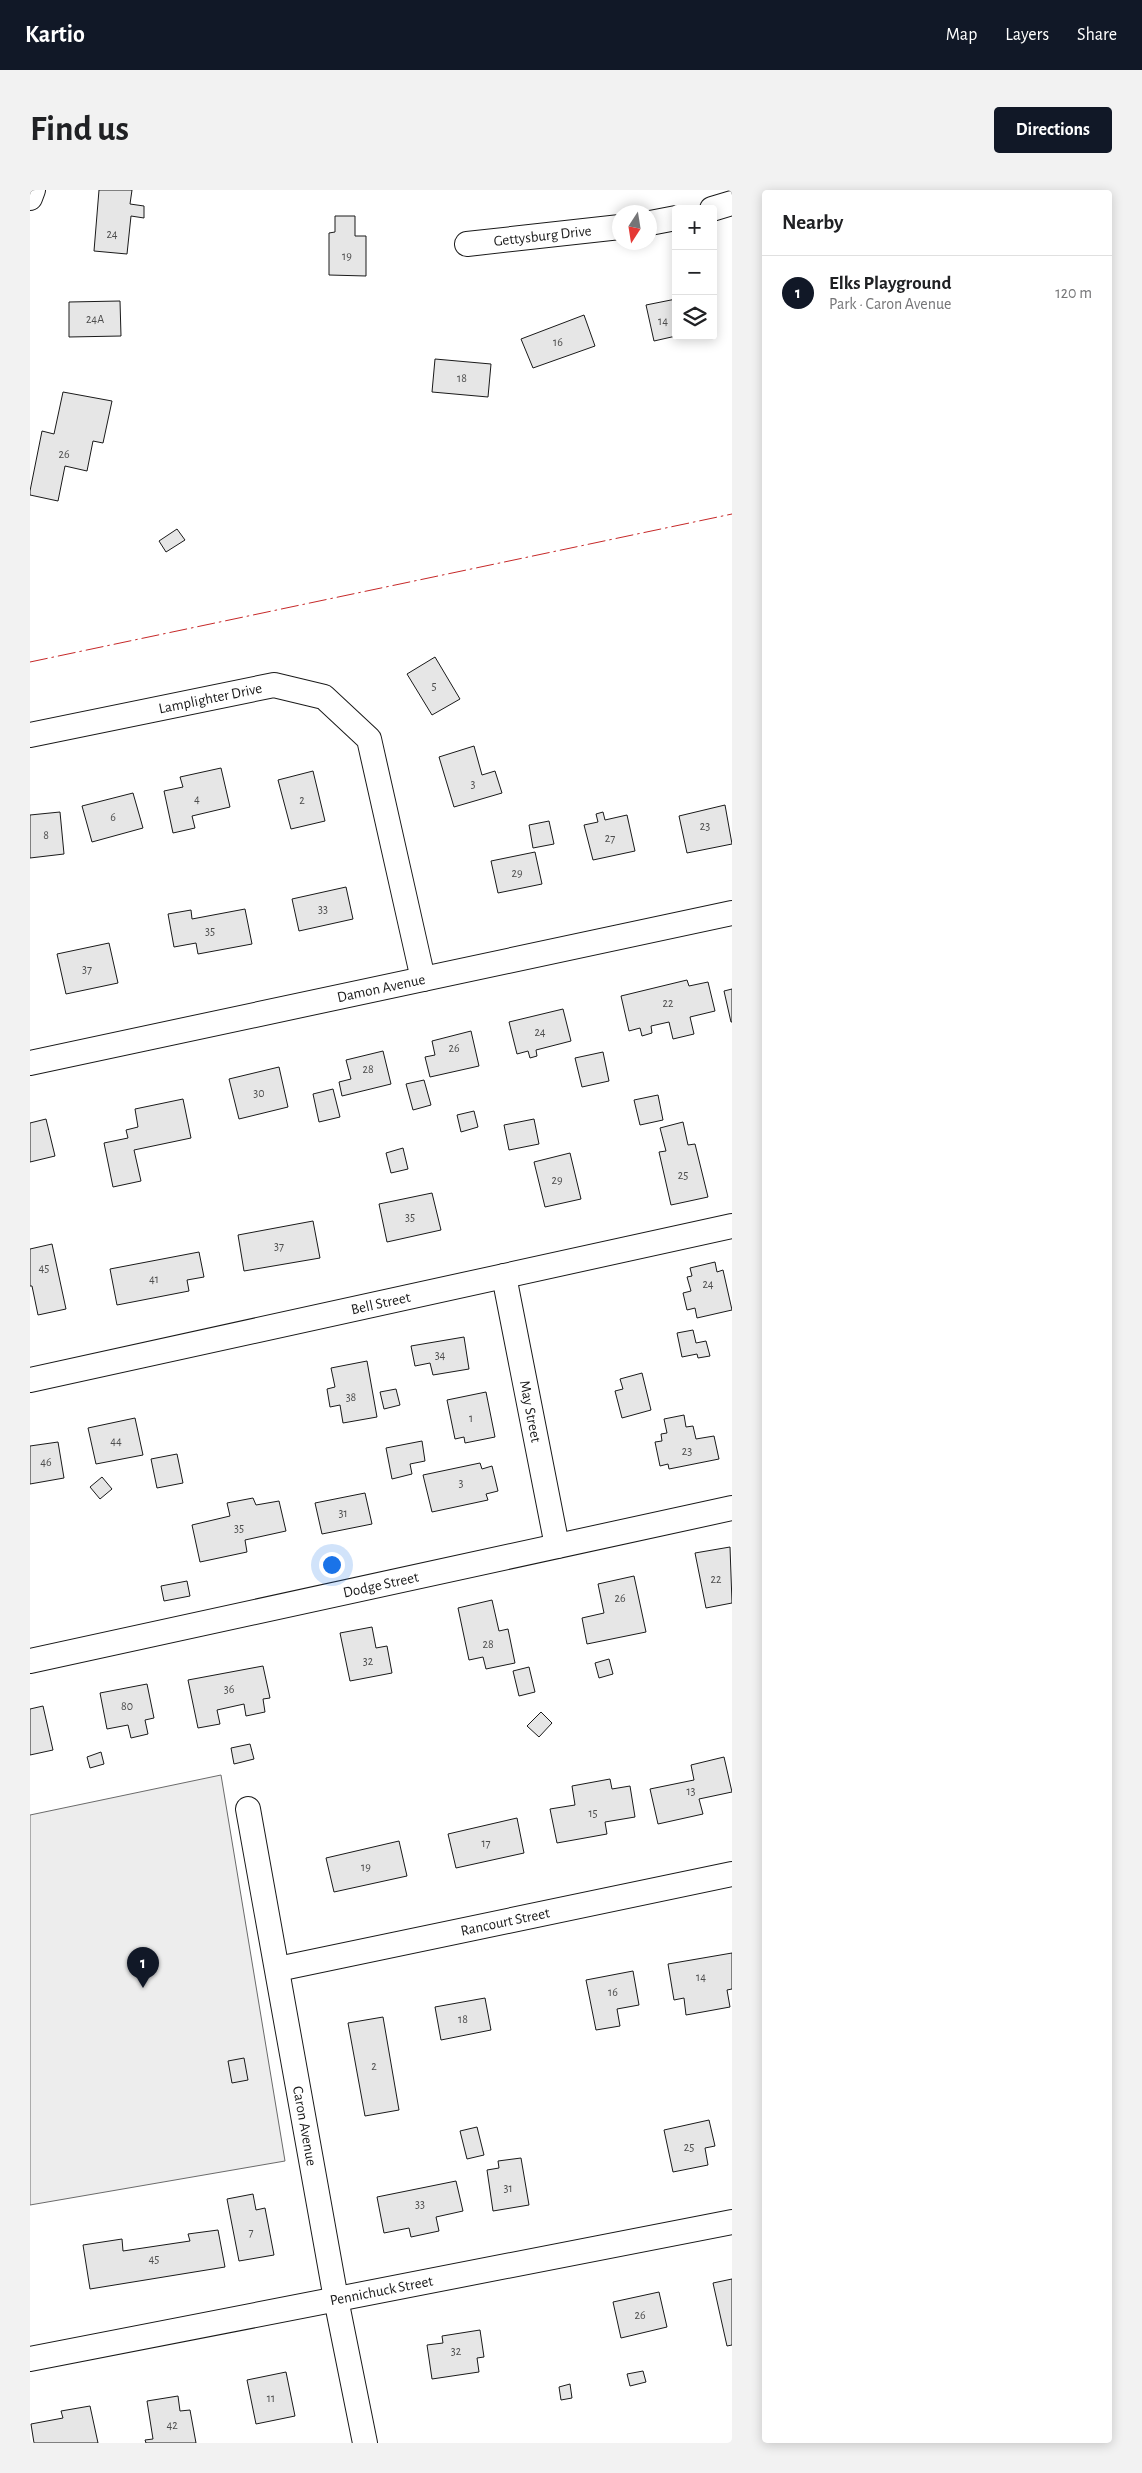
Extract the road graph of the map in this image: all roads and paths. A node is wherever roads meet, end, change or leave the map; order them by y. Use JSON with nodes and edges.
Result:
{"nodes":[{"id":1,"x":33,"y":190,"type":"edge"},
{"id":2,"x":30,"y":198,"type":"edge"},
{"id":3,"x":732,"y":203,"type":"edge"},
{"id":4,"x":717,"y":208,"type":"edge"},
{"id":5,"x":672,"y":219,"type":"edge"},
{"id":6,"x":657,"y":222,"type":"edge"},
{"id":7,"x":612,"y":227,"type":"edge"},
{"id":8,"x":467,"y":244,"type":"dead end"},
{"id":9,"x":30,"y":735,"type":"edge"},
{"id":10,"x":732,"y":912,"type":"edge"},
{"id":11,"x":423,"y":979,"type":"junction"},
{"id":12,"x":30,"y":1064,"type":"edge"},
{"id":13,"x":732,"y":1226,"type":"edge"},
{"id":14,"x":504,"y":1276,"type":"junction"},
{"id":15,"x":30,"y":1380,"type":"edge"},
{"id":16,"x":732,"y":1508,"type":"edge"},
{"id":17,"x":557,"y":1546,"type":"junction"},
{"id":18,"x":30,"y":1661,"type":"edge"},
{"id":19,"x":248,"y":1809,"type":"dead end"},
{"id":20,"x":732,"y":1874,"type":"edge"},
{"id":21,"x":278,"y":1969,"type":"junction"},
{"id":22,"x":732,"y":2222,"type":"edge"},
{"id":23,"x":336,"y":2299,"type":"junction"},
{"id":24,"x":30,"y":2359,"type":"edge"},
{"id":25,"x":365,"y":2443,"type":"edge"}],
"edges":[{"from":1,"to":2,"type":"street"},
{"from":3,"to":4,"type":"street"},
{"from":5,"to":6,"type":"street"},
{"from":7,"to":8,"type":"street","name":"Gettysburg Drive"},
{"from":9,"to":11,"type":"street","name":"Lamplighter Drive"},
{"from":10,"to":11,"type":"street","name":"Damon Avenue"},
{"from":11,"to":12,"type":"street","name":"Damon Avenue"},
{"from":13,"to":14,"type":"street","name":"Bell Street"},
{"from":14,"to":15,"type":"street","name":"Bell Street"},
{"from":14,"to":17,"type":"street","name":"May Street"},
{"from":16,"to":17,"type":"street","name":"Dodge Street"},
{"from":17,"to":18,"type":"street","name":"Dodge Street"},
{"from":19,"to":21,"type":"street","name":"Caron Avenue"},
{"from":20,"to":21,"type":"street","name":"Rancourt Street"},
{"from":21,"to":23,"type":"street","name":"Caron Avenue"},
{"from":22,"to":23,"type":"street","name":"Pennichuck Street"},
{"from":23,"to":24,"type":"street","name":"Pennichuck Street"},
{"from":23,"to":25,"type":"street","name":"Caron Avenue"}]}
